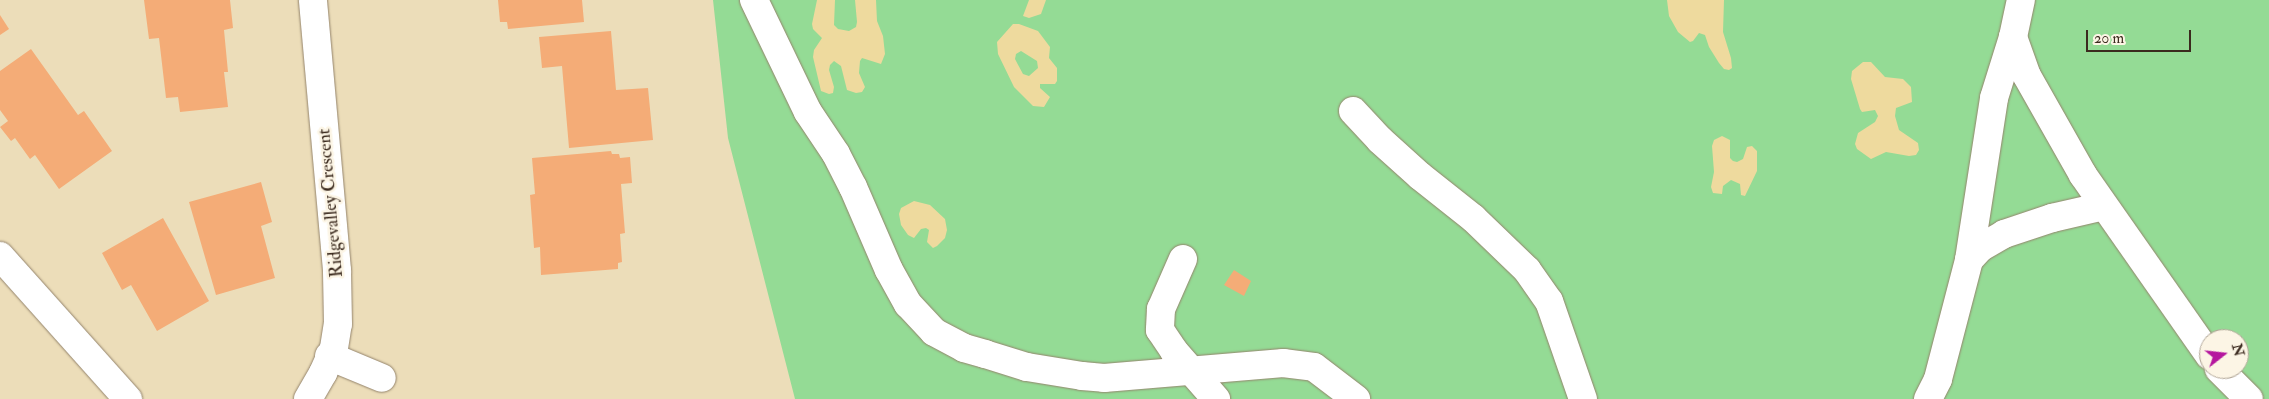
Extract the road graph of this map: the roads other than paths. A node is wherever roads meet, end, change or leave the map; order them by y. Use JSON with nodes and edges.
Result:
{"nodes":[{"id":1,"x":313,"y":0,"type":"edge"},
{"id":2,"x":754,"y":0,"type":"edge"},
{"id":3,"x":2021,"y":0,"type":"edge"},
{"id":4,"x":2013,"y":37,"type":"junction"},
{"id":5,"x":1353,"y":111,"type":"dead end"},
{"id":6,"x":2104,"y":206,"type":"junction"},
{"id":7,"x":0,"y":256,"type":"edge"},
{"id":8,"x":1183,"y":259,"type":"dead end"},
{"id":9,"x":1970,"y":260,"type":"junction"},
{"id":10,"x":2199,"y":341,"type":"edge"},
{"id":11,"x":329,"y":356,"type":"junction"},
{"id":12,"x":1192,"y":371,"type":"junction"},
{"id":13,"x":382,"y":378,"type":"dead end"},
{"id":14,"x":2229,"y":379,"type":"edge"},
{"id":15,"x":1081,"y":388,"type":"edge"},
{"id":16,"x":128,"y":399,"type":"edge"},
{"id":17,"x":308,"y":399,"type":"edge"},
{"id":18,"x":1216,"y":399,"type":"edge"},
{"id":19,"x":1356,"y":399,"type":"edge"},
{"id":20,"x":1583,"y":399,"type":"edge"},
{"id":21,"x":1928,"y":399,"type":"edge"},
{"id":22,"x":2249,"y":399,"type":"edge"}],
"edges":[{"from":1,"to":11,"type":"street","name":"Ridgevalley Crescent"},
{"from":2,"to":15,"type":"street"},
{"from":3,"to":4,"type":"street"},
{"from":4,"to":6,"type":"street"},
{"from":4,"to":9,"type":"street"},
{"from":5,"to":20,"type":"street"},
{"from":6,"to":9,"type":"street"},
{"from":6,"to":10,"type":"street"},
{"from":7,"to":16,"type":"street"},
{"from":8,"to":12,"type":"street"},
{"from":9,"to":21,"type":"street"},
{"from":11,"to":13,"type":"street"},
{"from":11,"to":17,"type":"street","name":"Ridgevalley Crescent"},
{"from":12,"to":15,"type":"street"},
{"from":12,"to":18,"type":"street"},
{"from":12,"to":19,"type":"street"},
{"from":14,"to":22,"type":"street"}]}
